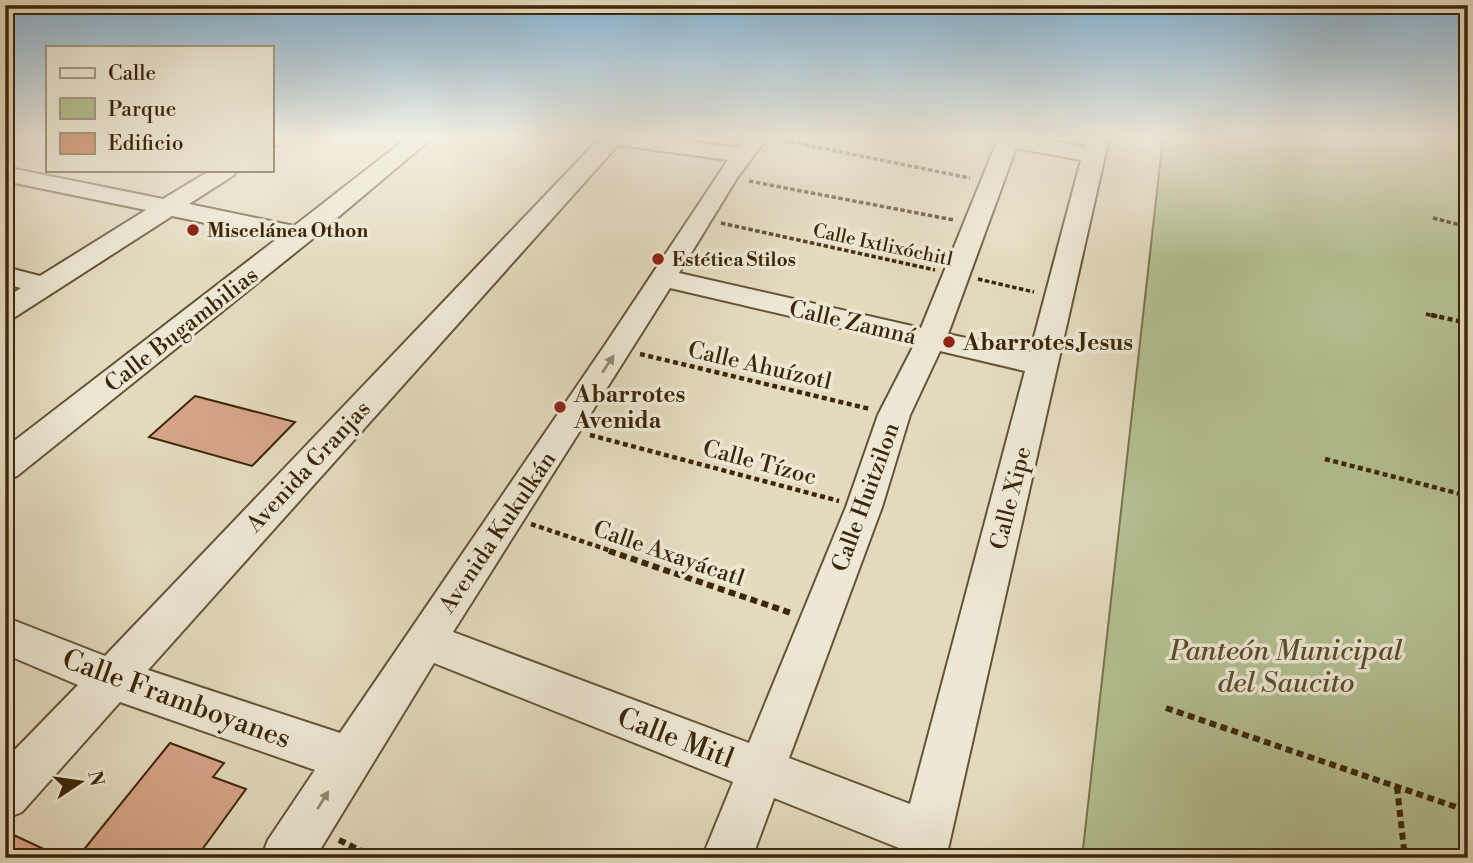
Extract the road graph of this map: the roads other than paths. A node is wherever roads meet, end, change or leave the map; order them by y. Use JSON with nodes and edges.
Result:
{"nodes":[{"id":1,"x":30,"y":178,"type":"edge"},
{"id":2,"x":213,"y":178,"type":"edge"},
{"id":3,"x":372,"y":178,"type":"edge"},
{"id":4,"x":577,"y":178,"type":"edge"},
{"id":5,"x":731,"y":178,"type":"edge"},
{"id":6,"x":993,"y":178,"type":"edge"},
{"id":7,"x":1088,"y":178,"type":"edge"},
{"id":8,"x":169,"y":207,"type":"junction"},
{"id":9,"x":302,"y":235,"type":"junction"},
{"id":10,"x":5,"y":275,"type":"edge"},
{"id":11,"x":664,"y":278,"type":"junction"},
{"id":12,"x":44,"y":286,"type":"junction"},
{"id":13,"x":5,"y":311,"type":"edge"},
{"id":14,"x":931,"y":340,"type":"junction"},
{"id":15,"x":1042,"y":365,"type":"junction"},
{"id":16,"x":5,"y":467,"type":"edge"},
{"id":17,"x":5,"y":635,"type":"edge"},
{"id":18,"x":425,"y":640,"type":"junction"},
{"id":19,"x":113,"y":679,"type":"junction"},
{"id":20,"x":349,"y":759,"type":"junction"},
{"id":21,"x":761,"y":769,"type":"junction"},
{"id":22,"x":5,"y":795,"type":"edge"},
{"id":23,"x":924,"y":846,"type":"edge"},
{"id":24,"x":286,"y":858,"type":"edge"},
{"id":25,"x":727,"y":858,"type":"edge"}],
"edges":[{"from":1,"to":8,"type":"street"},
{"from":2,"to":8,"type":"street"},
{"from":3,"to":9,"type":"street","name":"Calle Bugambilias"},
{"from":4,"to":19,"type":"street","name":"Avenida Granjas"},
{"from":5,"to":11,"type":"street","name":"Avenida Kukulkán"},
{"from":6,"to":14,"type":"street","name":"Calle Huitzilon"},
{"from":7,"to":15,"type":"street","name":"Calle Xipe"},
{"from":8,"to":9,"type":"street"},
{"from":8,"to":12,"type":"street"},
{"from":9,"to":16,"type":"street","name":"Calle Bugambilias"},
{"from":10,"to":12,"type":"street"},
{"from":11,"to":14,"type":"street","name":"Calle Zamná"},
{"from":18,"to":11,"type":"street","name":"Avenida Kukulkán","one_way":true},
{"from":12,"to":13,"type":"street"},
{"from":14,"to":15,"type":"street","name":"Calle Zamná"},
{"from":14,"to":21,"type":"street","name":"Calle Huitzilon"},
{"from":15,"to":23,"type":"street","name":"Calle Xipe"},
{"from":17,"to":19,"type":"street","name":"Calle Framboyanes"},
{"from":18,"to":20,"type":"street","name":"Avenida Kukulkán"},
{"from":18,"to":21,"type":"street","name":"Calle Mitl"},
{"from":19,"to":20,"type":"street","name":"Calle Framboyanes"},
{"from":19,"to":22,"type":"street","name":"Avenida Granjas"},
{"from":24,"to":20,"type":"street","name":"Avenida Kukulkán","one_way":true},
{"from":21,"to":23,"type":"street","name":"Calle Mitl"},
{"from":21,"to":25,"type":"street","name":"Calle Huitzilon"}]}
